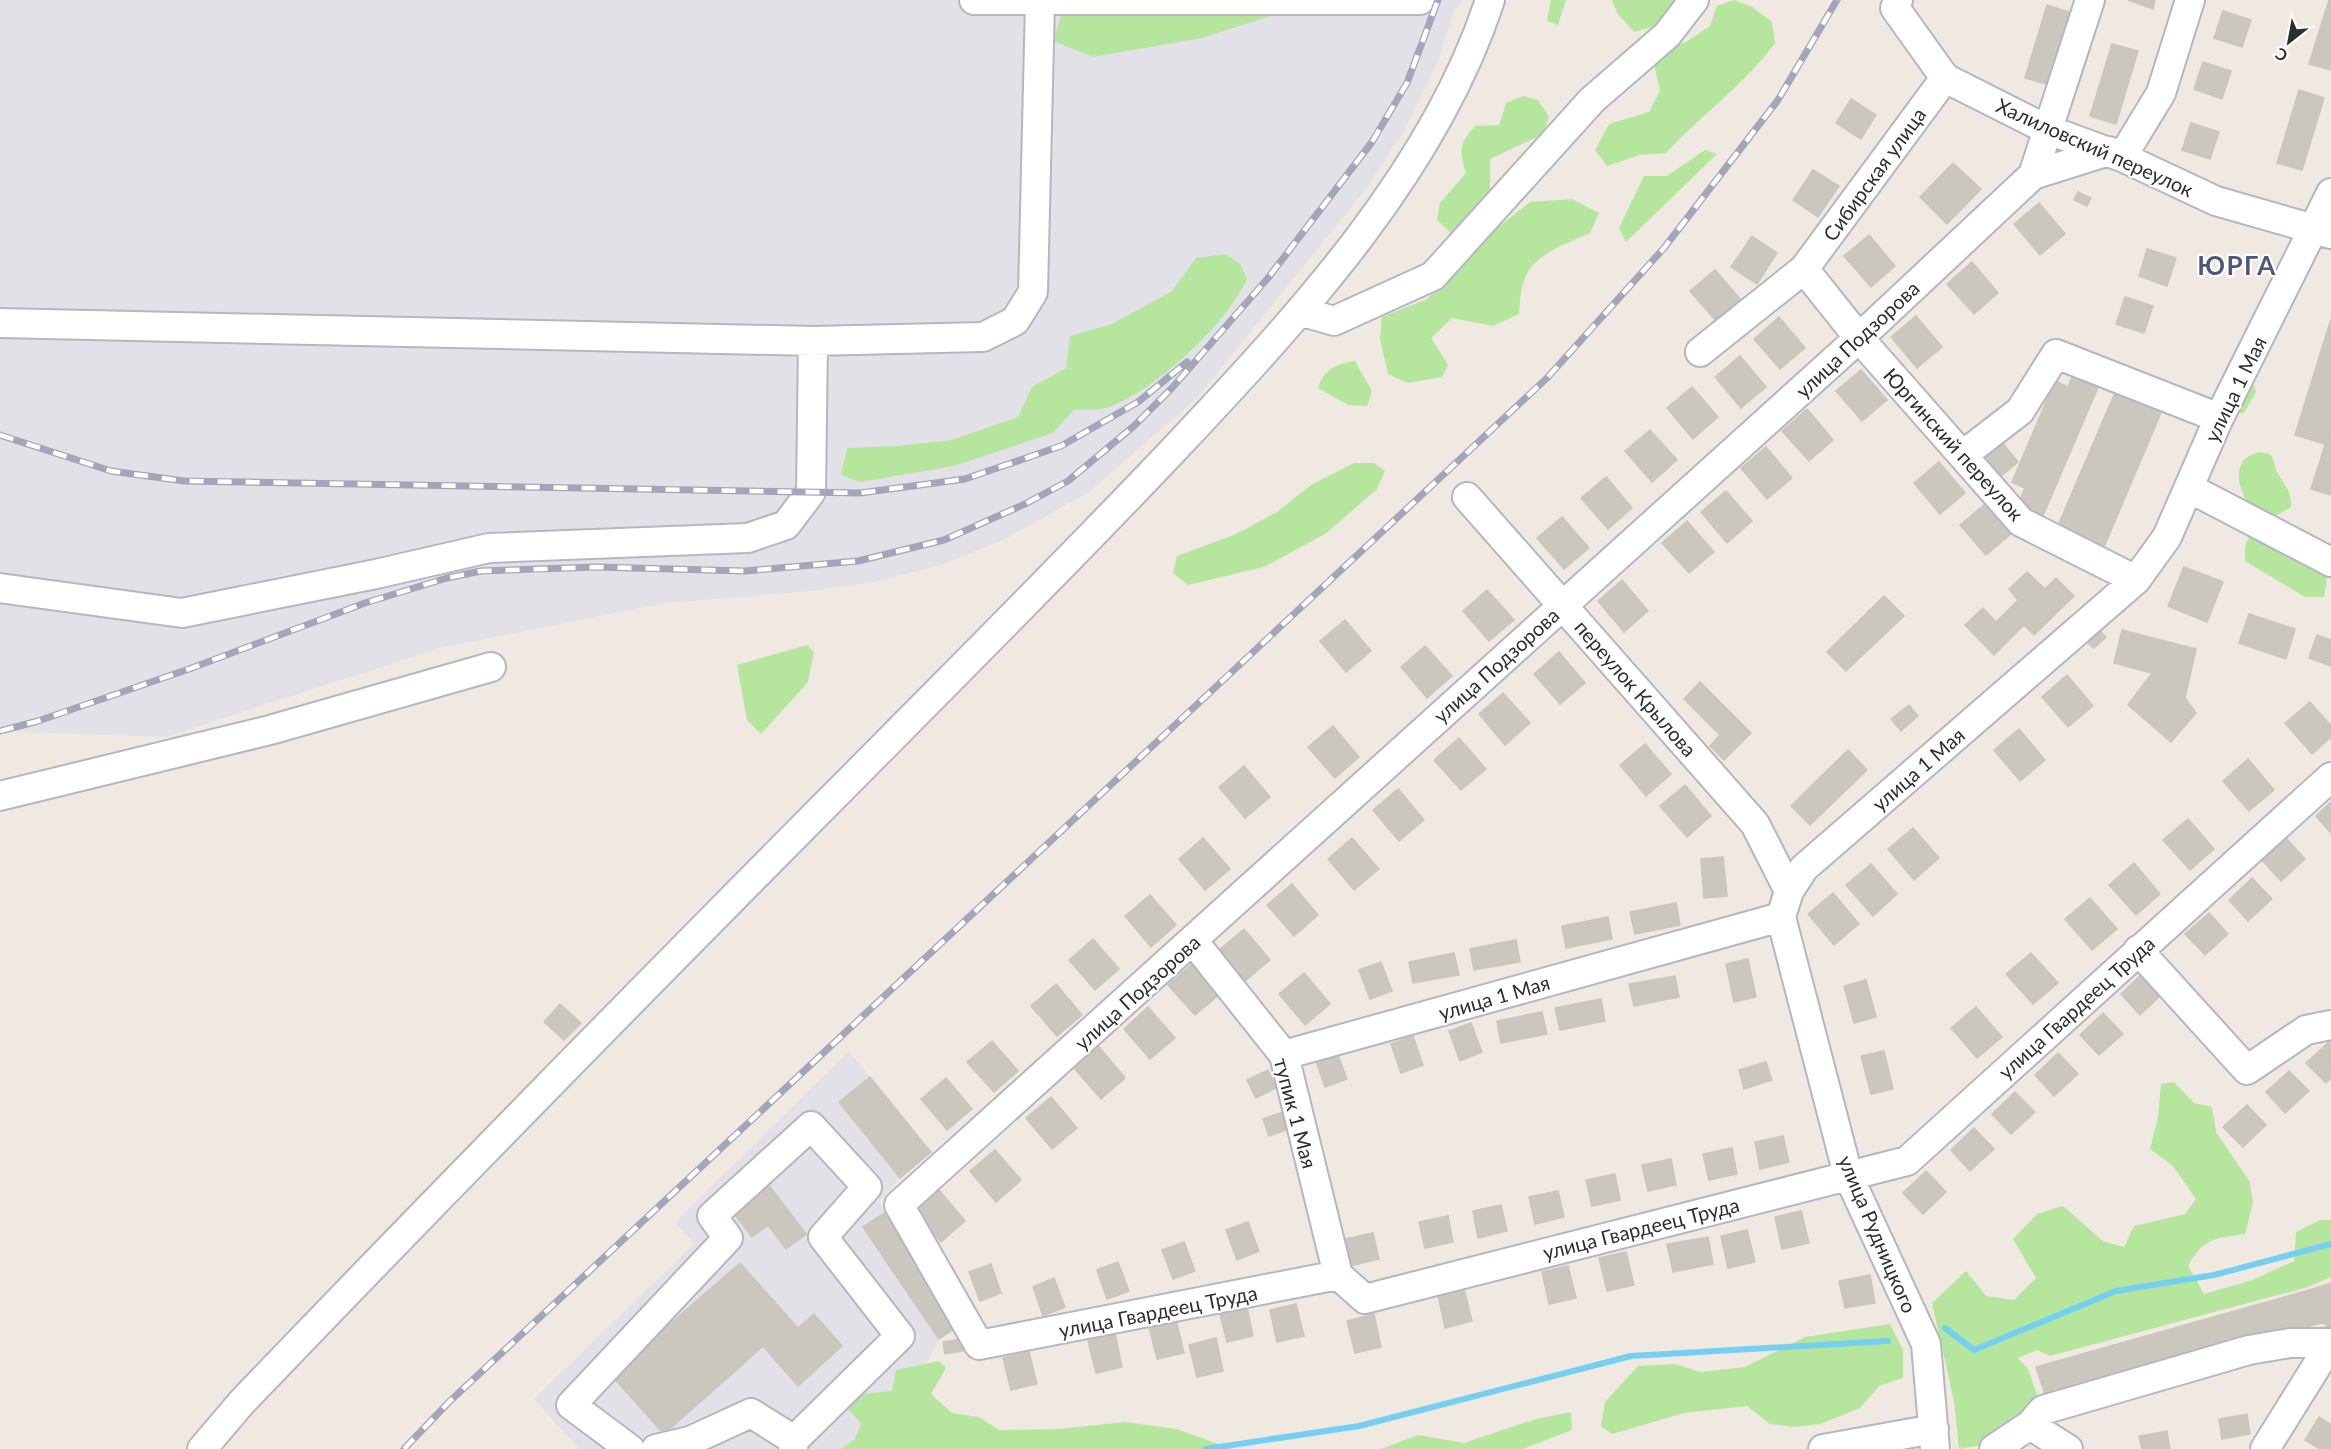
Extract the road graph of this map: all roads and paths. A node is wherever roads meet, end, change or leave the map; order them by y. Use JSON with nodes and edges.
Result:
{"nodes":[{"id":1,"x":974,"y":0,"type":"edge"},
{"id":2,"x":1420,"y":0,"type":"edge"},
{"id":3,"x":1490,"y":0,"type":"edge"},
{"id":4,"x":1694,"y":0,"type":"edge"},
{"id":5,"x":2090,"y":0,"type":"edge"},
{"id":6,"x":2190,"y":0,"type":"edge"},
{"id":7,"x":1040,"y":2,"type":"junction"},
{"id":8,"x":1896,"y":4,"type":"edge"},
{"id":9,"x":1945,"y":78,"type":"junction"},
{"id":10,"x":2046,"y":129,"type":"junction"},
{"id":11,"x":2115,"y":154,"type":"junction"},
{"id":12,"x":2033,"y":175,"type":"junction"},
{"id":13,"x":2331,"y":193,"type":"edge"},
{"id":14,"x":2323,"y":232,"type":"edge"},
{"id":15,"x":1804,"y":269,"type":"junction"},
{"id":16,"x":1300,"y":311,"type":"junction"},
{"id":17,"x":0,"y":323,"type":"edge"},
{"id":18,"x":1859,"y":338,"type":"junction"},
{"id":19,"x":813,"y":341,"type":"junction"},
{"id":20,"x":1700,"y":352,"type":"dead end"},
{"id":21,"x":2219,"y":418,"type":"junction"},
{"id":22,"x":1963,"y":456,"type":"junction"},
{"id":23,"x":2189,"y":488,"type":"junction"},
{"id":24,"x":1467,"y":497,"type":"dead end"},
{"id":25,"x":2331,"y":562,"type":"edge"},
{"id":26,"x":2136,"y":580,"type":"junction"},
{"id":27,"x":0,"y":588,"type":"edge"},
{"id":28,"x":1562,"y":604,"type":"junction"},
{"id":29,"x":491,"y":667,"type":"dead end"},
{"id":30,"x":2331,"y":777,"type":"edge"},
{"id":31,"x":0,"y":796,"type":"edge"},
{"id":32,"x":1785,"y":904,"type":"junction"},
{"id":33,"x":1194,"y":942,"type":"junction"},
{"id":34,"x":2138,"y":950,"type":"junction"},
{"id":35,"x":2331,"y":1025,"type":"edge"},
{"id":36,"x":1284,"y":1055,"type":"junction"},
{"id":37,"x":1848,"y":1175,"type":"junction"},
{"id":38,"x":899,"y":1205,"type":"joint"},
{"id":39,"x":1338,"y":1275,"type":"junction"},
{"id":40,"x":2331,"y":1343,"type":"edge"},
{"id":41,"x":2030,"y":1425,"type":"junction"},
{"id":42,"x":1935,"y":1439,"type":"edge"},
{"id":43,"x":793,"y":1445,"type":"edge"},
{"id":44,"x":202,"y":1449,"type":"edge"},
{"id":45,"x":630,"y":1449,"type":"edge"},
{"id":46,"x":656,"y":1449,"type":"edge"},
{"id":47,"x":1823,"y":1449,"type":"edge"},
{"id":48,"x":1994,"y":1449,"type":"edge"},
{"id":49,"x":2068,"y":1449,"type":"edge"},
{"id":50,"x":2265,"y":1449,"type":"edge"}],
"edges":[{"from":1,"to":7,"type":"street"},
{"from":2,"to":7,"type":"street"},
{"from":3,"to":16,"type":"street"},
{"from":4,"to":16,"type":"street"},
{"from":5,"to":10,"type":"street"},
{"from":6,"to":11,"type":"street"},
{"from":7,"to":19,"type":"street"},
{"from":8,"to":9,"type":"street","name":"Халиловский переулок"},
{"from":9,"to":10,"type":"street","name":"Халиловский переулок"},
{"from":9,"to":15,"type":"street","name":"Сибирская улица"},
{"from":10,"to":11,"type":"street","name":"Халиловский переулок"},
{"from":10,"to":12,"type":"street"},
{"from":11,"to":12,"type":"street","name":"улица Подзорова"},
{"from":11,"to":14,"type":"street","name":"Халиловский переулок"},
{"from":12,"to":18,"type":"street","name":"улица Подзорова"},
{"from":13,"to":14,"type":"street","name":"улица 1 Мая"},
{"from":14,"to":21,"type":"street","name":"улица 1 Мая"},
{"from":15,"to":18,"type":"street","name":"Юргинский переулок"},
{"from":15,"to":20,"type":"street","name":"Сибирская улица"},
{"from":16,"to":44,"type":"street"},
{"from":17,"to":19,"type":"street"},
{"from":18,"to":22,"type":"street","name":"Юргинский переулок"},
{"from":18,"to":28,"type":"street","name":"улица Подзорова"},
{"from":19,"to":27,"type":"street"},
{"from":21,"to":22,"type":"street"},
{"from":21,"to":23,"type":"street","name":"улица 1 Мая"},
{"from":22,"to":26,"type":"street","name":"Юргинский переулок"},
{"from":23,"to":25,"type":"street"},
{"from":23,"to":26,"type":"street","name":"улица 1 Мая"},
{"from":24,"to":28,"type":"street","name":"переулок Крылова"},
{"from":26,"to":32,"type":"street","name":"улица 1 Мая"},
{"from":28,"to":32,"type":"street","name":"переулок Крылова"},
{"from":28,"to":33,"type":"street","name":"улица Подзорова"},
{"from":29,"to":31,"type":"street"},
{"from":30,"to":34,"type":"street","name":"улица Гвардеец Труда"},
{"from":32,"to":36,"type":"street","name":"улица 1 Мая"},
{"from":32,"to":37,"type":"street","name":"улица Рудницкого"},
{"from":33,"to":36,"type":"street","name":"тупик 1 Мая"},
{"from":33,"to":38,"type":"street","name":"улица Подзорова"},
{"from":34,"to":35,"type":"street"},
{"from":34,"to":37,"type":"street","name":"улица Гвардеец Труда"},
{"from":36,"to":39,"type":"street","name":"тупик 1 Мая"},
{"from":37,"to":39,"type":"street","name":"улица Гвардеец Труда"},
{"from":37,"to":42,"type":"street","name":"улица Рудницкого"},
{"from":38,"to":39,"type":"street","name":"улица Гвардеец Труда"},
{"from":40,"to":41,"type":"street"},
{"from":40,"to":50,"type":"street"},
{"from":41,"to":48,"type":"street"},
{"from":41,"to":49,"type":"street"},
{"from":42,"to":47,"type":"street"},
{"from":43,"to":45,"type":"street"},
{"from":43,"to":46,"type":"street"}]}
